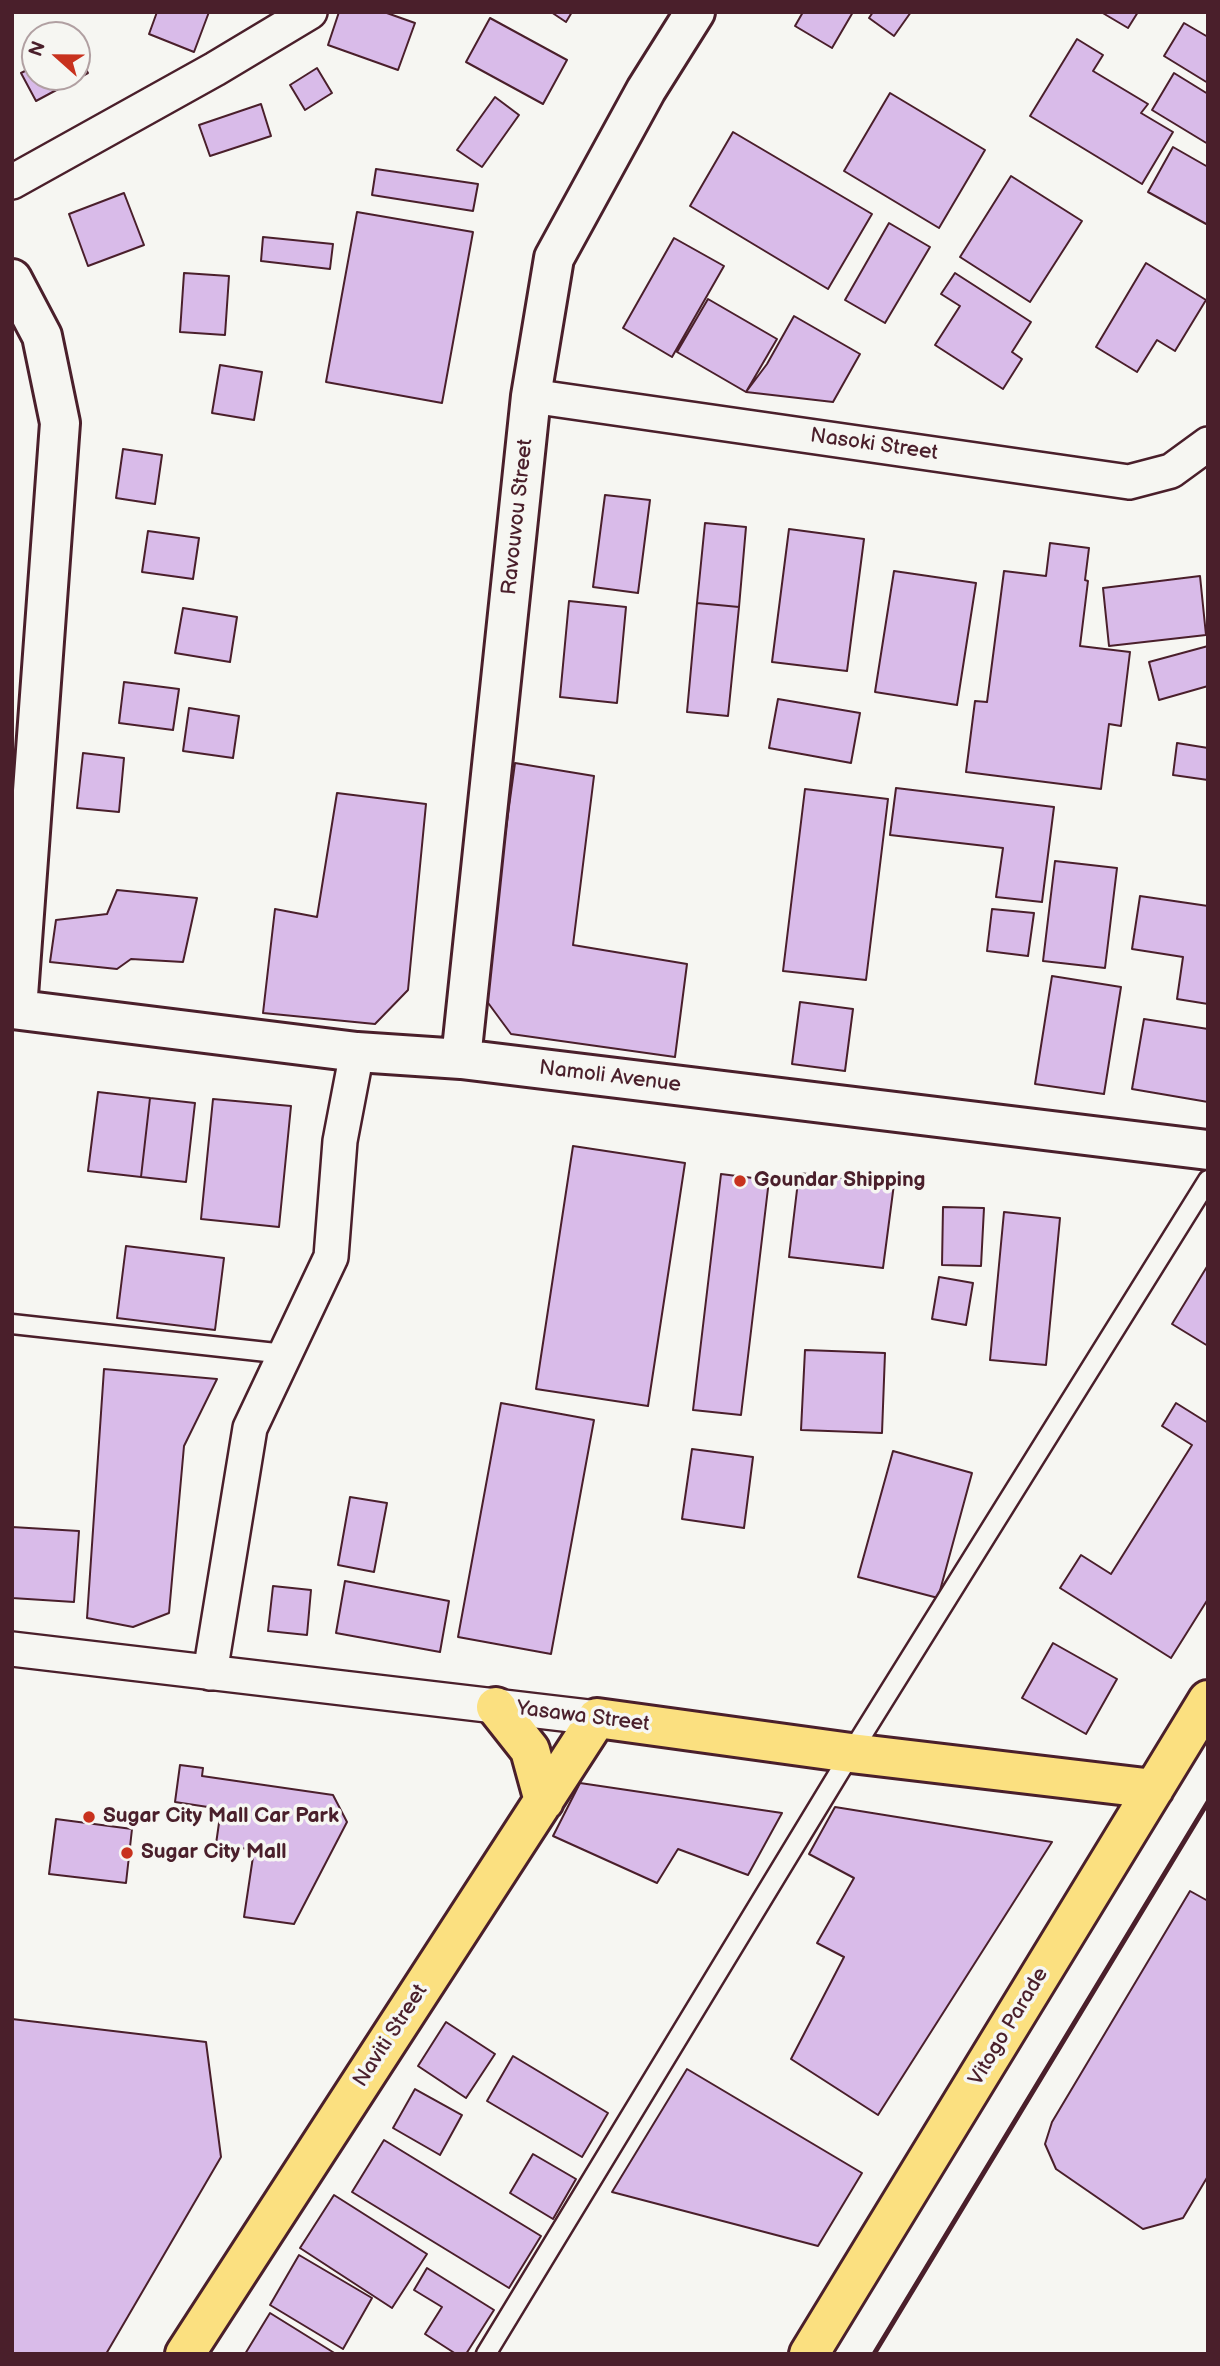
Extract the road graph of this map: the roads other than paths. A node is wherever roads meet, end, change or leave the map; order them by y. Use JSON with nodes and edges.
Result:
{"nodes":[{"id":1,"x":310,"y":12,"type":"edge"},
{"id":2,"x":695,"y":12,"type":"edge"},
{"id":3,"x":12,"y":182,"type":"edge"},
{"id":4,"x":12,"y":279,"type":"edge"},
{"id":5,"x":531,"y":396,"type":"junction"},
{"id":6,"x":1208,"y":444,"type":"edge"},
{"id":7,"x":15,"y":1009,"type":"edge"},
{"id":8,"x":357,"y":1052,"type":"junction"},
{"id":9,"x":461,"y":1059,"type":"junction"},
{"id":10,"x":1208,"y":1150,"type":"edge"},
{"id":11,"x":1208,"y":1180,"type":"edge"},
{"id":12,"x":12,"y":1324,"type":"edge"},
{"id":13,"x":285,"y":1354,"type":"junction"},
{"id":14,"x":12,"y":1649,"type":"edge"},
{"id":15,"x":210,"y":1673,"type":"junction"},
{"id":16,"x":1208,"y":1700,"type":"edge"},
{"id":17,"x":496,"y":1707,"type":"junction"},
{"id":18,"x":597,"y":1718,"type":"junction"},
{"id":19,"x":850,"y":1753,"type":"junction"},
{"id":20,"x":1154,"y":1789,"type":"junction"},
{"id":21,"x":544,"y":1801,"type":"junction"},
{"id":22,"x":185,"y":2354,"type":"edge"},
{"id":23,"x":486,"y":2354,"type":"edge"},
{"id":24,"x":809,"y":2354,"type":"edge"}],
"edges":[{"from":1,"to":3,"type":"street"},
{"from":2,"to":5,"type":"street","name":"Ravouvou Street"},
{"from":4,"to":7,"type":"street"},
{"from":5,"to":6,"type":"street","name":"Nasoki Street"},
{"from":5,"to":9,"type":"street","name":"Ravouvou Street"},
{"from":7,"to":8,"type":"street","name":"Namoli Avenue"},
{"from":8,"to":9,"type":"street","name":"Namoli Avenue"},
{"from":8,"to":13,"type":"street"},
{"from":9,"to":10,"type":"street","name":"Namoli Avenue"},
{"from":11,"to":19,"type":"lane"},
{"from":12,"to":13,"type":"lane"},
{"from":13,"to":15,"type":"street"},
{"from":14,"to":15,"type":"street","name":"Yasawa Street"},
{"from":15,"to":17,"type":"street","name":"Yasawa Street"},
{"from":16,"to":20,"type":"main road","name":"Vitogo Parade"},
{"from":17,"to":18,"type":"street","name":"Yasawa Street"},
{"from":17,"to":21,"type":"main road"},
{"from":18,"to":19,"type":"main road","name":"Yasawa Street"},
{"from":18,"to":21,"type":"main road","name":"Naviti Street"},
{"from":19,"to":20,"type":"main road","name":"Yasawa Street"},
{"from":19,"to":23,"type":"lane"},
{"from":20,"to":24,"type":"main road","name":"Vitogo Parade"},
{"from":21,"to":22,"type":"main road","name":"Naviti Street"}]}
